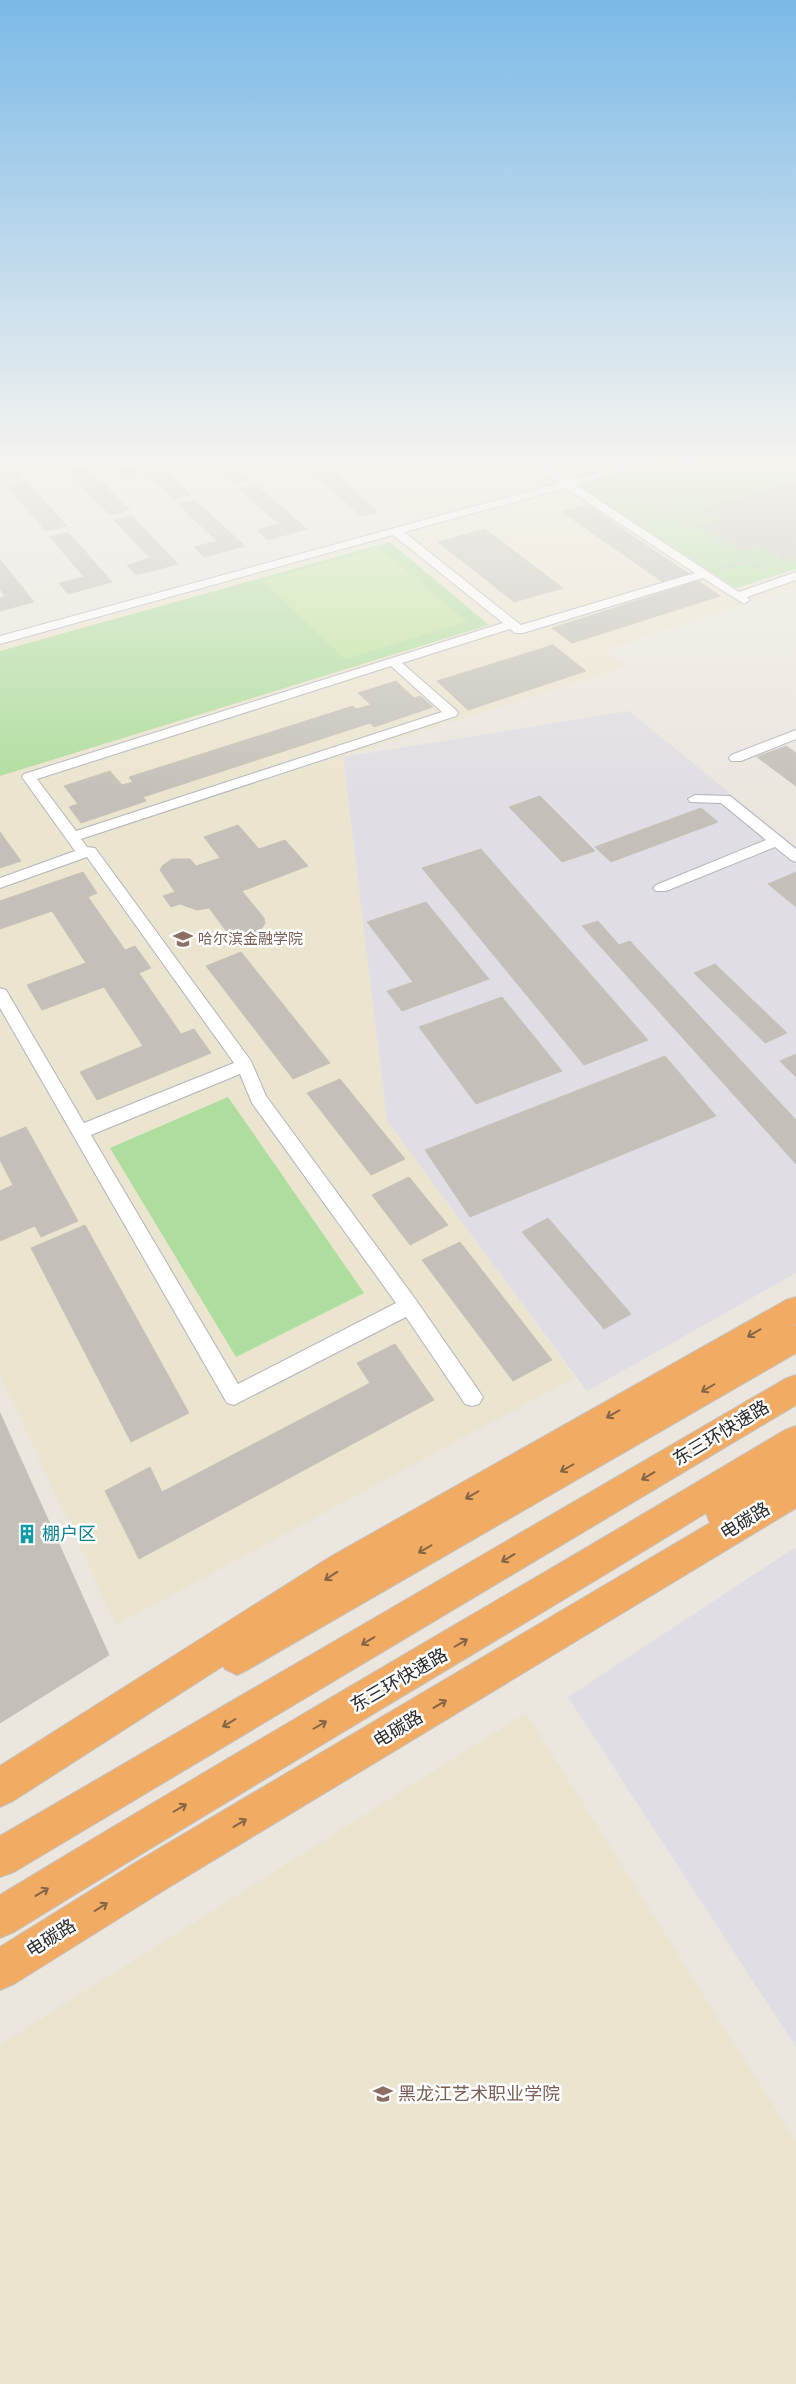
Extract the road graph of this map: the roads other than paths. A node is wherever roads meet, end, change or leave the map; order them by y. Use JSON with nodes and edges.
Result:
{"nodes":[{"id":1,"x":230,"y":573,"type":"edge"},
{"id":2,"x":245,"y":573,"type":"edge"},
{"id":3,"x":448,"y":573,"type":"edge"},
{"id":4,"x":704,"y":574,"type":"joint"},
{"id":5,"x":796,"y":576,"type":"edge"},
{"id":6,"x":512,"y":624,"type":"junction"},
{"id":7,"x":0,"y":635,"type":"edge"},
{"id":8,"x":0,"y":640,"type":"edge"},
{"id":9,"x":394,"y":662,"type":"junction"},
{"id":10,"x":796,"y":734,"type":"edge"},
{"id":11,"x":736,"y":758,"type":"dead end"},
{"id":12,"x":695,"y":799,"type":"dead end"},
{"id":13,"x":72,"y":837,"type":"junction"},
{"id":14,"x":777,"y":841,"type":"junction"},
{"id":15,"x":84,"y":853,"type":"junction"},
{"id":16,"x":796,"y":857,"type":"edge"},
{"id":17,"x":0,"y":883,"type":"edge"},
{"id":18,"x":661,"y":888,"type":"dead end"},
{"id":19,"x":0,"y":994,"type":"edge"},
{"id":20,"x":245,"y":1065,"type":"junction"},
{"id":21,"x":80,"y":1132,"type":"junction"},
{"id":22,"x":409,"y":1306,"type":"junction"},
{"id":23,"x":796,"y":1309,"type":"edge"},
{"id":24,"x":796,"y":1338,"type":"edge"},
{"id":25,"x":796,"y":1389,"type":"edge"},
{"id":26,"x":472,"y":1397,"type":"dead end"},
{"id":27,"x":796,"y":1440,"type":"edge"},
{"id":28,"x":796,"y":1466,"type":"edge"},
{"id":29,"x":796,"y":1490,"type":"edge"},
{"id":30,"x":474,"y":1684,"type":"junction"},
{"id":31,"x":0,"y":1788,"type":"edge"},
{"id":32,"x":0,"y":1795,"type":"edge"},
{"id":33,"x":0,"y":1858,"type":"edge"},
{"id":34,"x":0,"y":1918,"type":"edge"},
{"id":35,"x":0,"y":1970,"type":"edge"}],
"edges":[{"from":1,"to":7,"type":"street"},
{"from":2,"to":8,"type":"street"},
{"from":3,"to":6,"type":"street"},
{"from":4,"to":5,"type":"street"},
{"from":4,"to":6,"type":"street"},
{"from":6,"to":9,"type":"street"},
{"from":9,"to":13,"type":"street"},
{"from":9,"to":13,"type":"street"},
{"from":10,"to":11,"type":"lane"},
{"from":12,"to":14,"type":"street"},
{"from":13,"to":15,"type":"street"},
{"from":14,"to":16,"type":"street"},
{"from":14,"to":18,"type":"street"},
{"from":15,"to":17,"type":"street"},
{"from":15,"to":20,"type":"street"},
{"from":19,"to":21,"type":"street"},
{"from":20,"to":21,"type":"street"},
{"from":20,"to":22,"type":"street"},
{"from":21,"to":22,"type":"street"},
{"from":22,"to":26,"type":"street"},
{"from":23,"to":31,"type":"highway","one_way":true},
{"from":24,"to":32,"type":"highway","one_way":true},
{"from":25,"to":33,"type":"highway","name":"东三环快速路","one_way":true},
{"from":34,"to":27,"type":"highway","name":"东三环快速路","one_way":true},
{"from":28,"to":30,"type":"highway"},
{"from":29,"to":30,"type":"highway","name":"电碳路"},
{"from":35,"to":30,"type":"highway","name":"电碳路","one_way":true}]}
